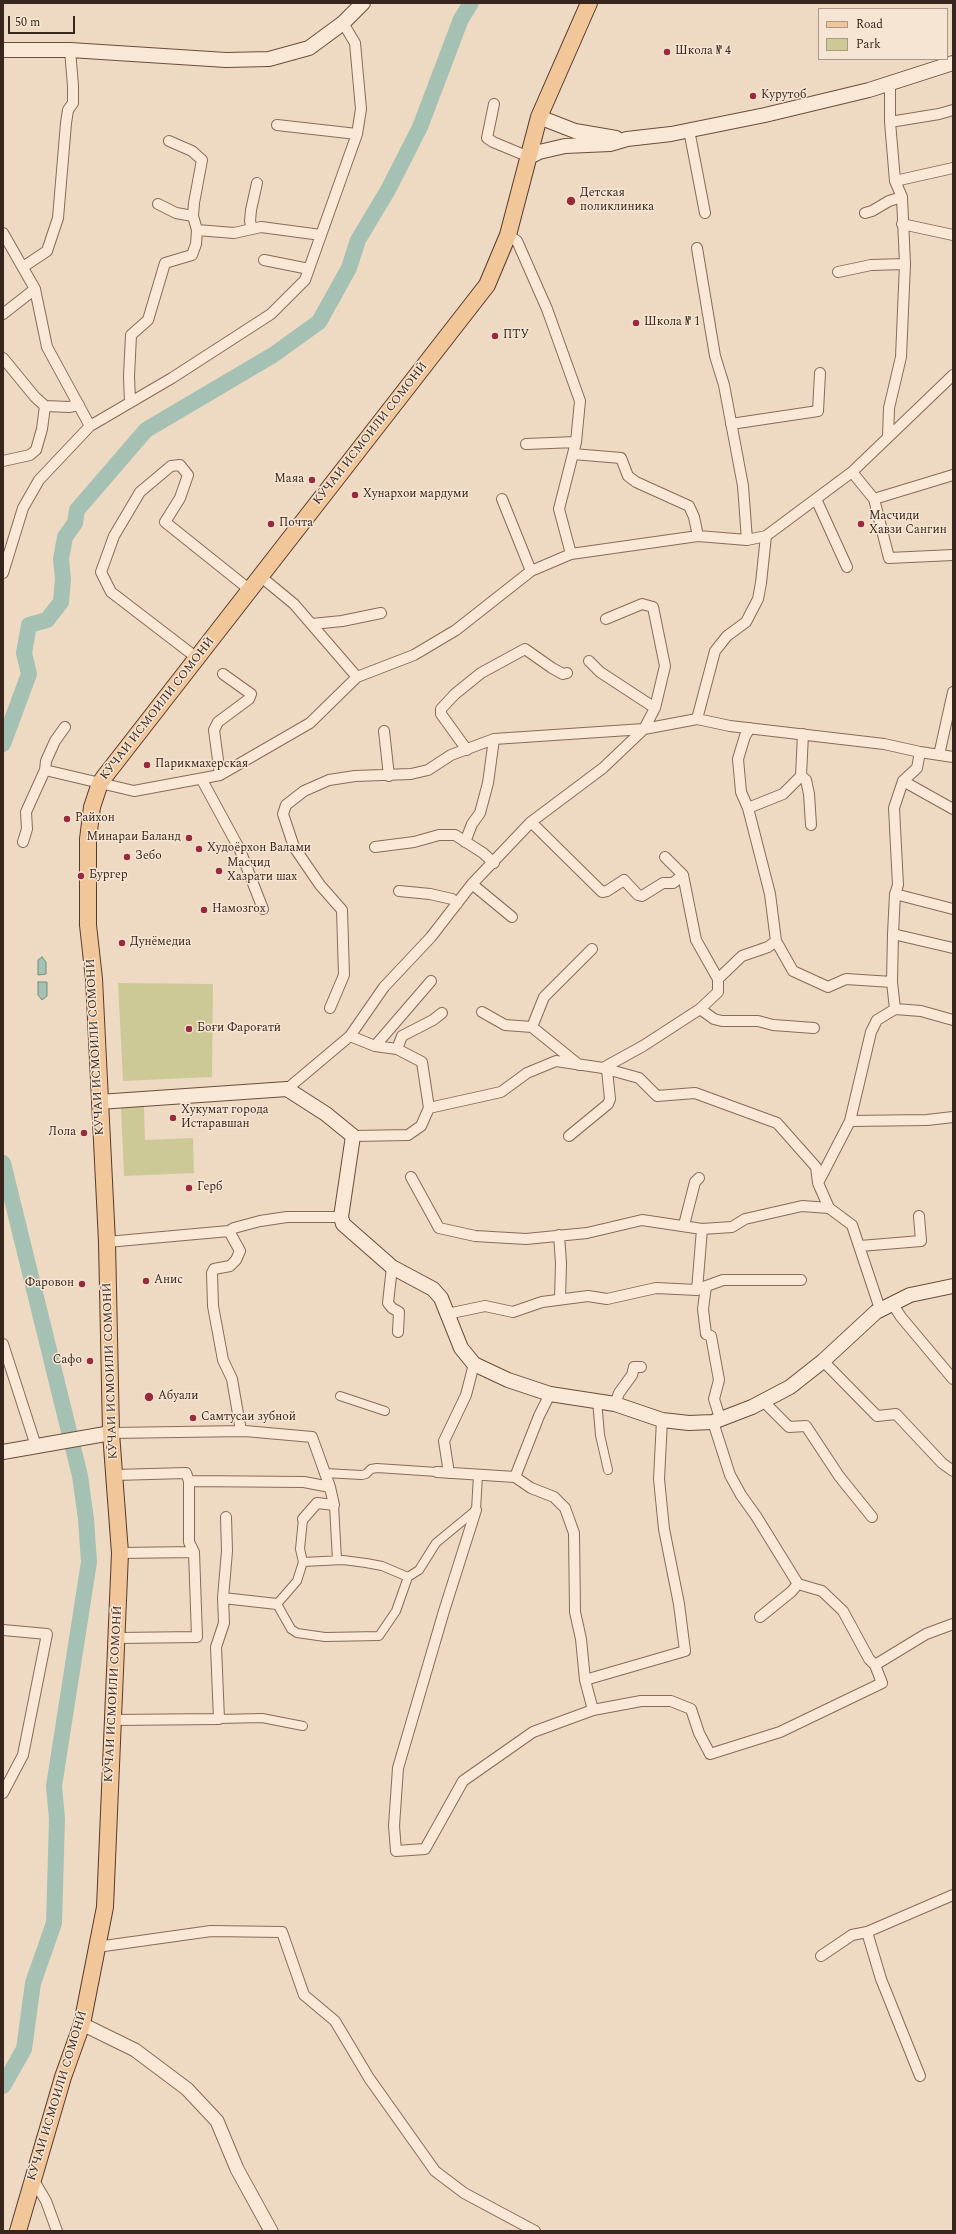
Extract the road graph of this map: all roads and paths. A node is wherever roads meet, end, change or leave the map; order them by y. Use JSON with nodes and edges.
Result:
{"nodes":[{"id":1,"x":363,"y":3,"type":"edge"},
{"id":2,"x":589,"y":3,"type":"edge"},
{"id":3,"x":343,"y":23,"type":"junction"},
{"id":4,"x":3,"y":50,"type":"edge"},
{"id":5,"x":70,"y":50,"type":"junction"},
{"id":6,"x":953,"y":64,"type":"edge"},
{"id":7,"x":890,"y":82,"type":"junction"},
{"id":8,"x":494,"y":104,"type":"dead end"},
{"id":9,"x":953,"y":110,"type":"edge"},
{"id":10,"x":539,"y":117,"type":"junction"},
{"id":11,"x":890,"y":122,"type":"junction"},
{"id":12,"x":277,"y":125,"type":"dead end"},
{"id":13,"x":689,"y":130,"type":"junction"},
{"id":14,"x":357,"y":134,"type":"junction"},
{"id":15,"x":627,"y":139,"type":"junction"},
{"id":16,"x":169,"y":141,"type":"dead end"},
{"id":17,"x":529,"y":157,"type":"junction"},
{"id":18,"x":953,"y":168,"type":"edge"},
{"id":19,"x":895,"y":181,"type":"junction"},
{"id":20,"x":257,"y":183,"type":"dead end"},
{"id":21,"x":902,"y":197,"type":"junction"},
{"id":22,"x":158,"y":204,"type":"dead end"},
{"id":23,"x":705,"y":213,"type":"dead end"},
{"id":24,"x":865,"y":213,"type":"dead end"},
{"id":25,"x":193,"y":216,"type":"junction"},
{"id":26,"x":902,"y":224,"type":"junction"},
{"id":27,"x":252,"y":229,"type":"junction"},
{"id":28,"x":197,"y":230,"type":"junction"},
{"id":29,"x":3,"y":232,"type":"edge"},
{"id":30,"x":321,"y":235,"type":"junction"},
{"id":31,"x":953,"y":235,"type":"edge"},
{"id":32,"x":508,"y":236,"type":"junction"},
{"id":33,"x":697,"y":248,"type":"dead end"},
{"id":34,"x":264,"y":260,"type":"dead end"},
{"id":35,"x":905,"y":264,"type":"junction"},
{"id":36,"x":24,"y":267,"type":"junction"},
{"id":37,"x":309,"y":269,"type":"junction"},
{"id":38,"x":838,"y":272,"type":"dead end"},
{"id":39,"x":35,"y":289,"type":"junction"},
{"id":40,"x":3,"y":314,"type":"edge"},
{"id":41,"x":4,"y":362,"type":"edge"},
{"id":42,"x":820,"y":373,"type":"dead end"},
{"id":43,"x":953,"y":375,"type":"edge"},
{"id":44,"x":130,"y":402,"type":"junction"},
{"id":45,"x":79,"y":405,"type":"junction"},
{"id":46,"x":45,"y":406,"type":"junction"},
{"id":47,"x":731,"y":424,"type":"junction"},
{"id":48,"x":90,"y":426,"type":"junction"},
{"id":49,"x":888,"y":437,"type":"junction"},
{"id":50,"x":576,"y":442,"type":"junction"},
{"id":51,"x":526,"y":444,"type":"dead end"},
{"id":52,"x":573,"y":454,"type":"junction"},
{"id":53,"x":3,"y":461,"type":"edge"},
{"id":54,"x":852,"y":472,"type":"junction"},
{"id":55,"x":953,"y":475,"type":"edge"},
{"id":56,"x":502,"y":499,"type":"dead end"},
{"id":57,"x":816,"y":499,"type":"junction"},
{"id":58,"x":874,"y":499,"type":"junction"},
{"id":59,"x":698,"y":536,"type":"junction"},
{"id":60,"x":766,"y":536,"type":"junction"},
{"id":61,"x":747,"y":540,"type":"junction"},
{"id":62,"x":571,"y":554,"type":"junction"},
{"id":63,"x":953,"y":554,"type":"edge"},
{"id":64,"x":847,"y":567,"type":"dead end"},
{"id":65,"x":531,"y":572,"type":"junction"},
{"id":66,"x":3,"y":574,"type":"edge"},
{"id":67,"x":260,"y":576,"type":"junction"},
{"id":68,"x":250,"y":590,"type":"junction"},
{"id":69,"x":381,"y":612,"type":"dead end"},
{"id":70,"x":606,"y":619,"type":"dead end"},
{"id":71,"x":312,"y":624,"type":"junction"},
{"id":72,"x":197,"y":658,"type":"junction"},
{"id":73,"x":589,"y":661,"type":"dead end"},
{"id":74,"x":567,"y":673,"type":"dead end"},
{"id":75,"x":223,"y":674,"type":"dead end"},
{"id":76,"x":357,"y":677,"type":"junction"},
{"id":77,"x":953,"y":692,"type":"edge"},
{"id":78,"x":655,"y":708,"type":"junction"},
{"id":79,"x":698,"y":719,"type":"junction"},
{"id":80,"x":65,"y":728,"type":"dead end"},
{"id":81,"x":750,"y":728,"type":"junction"},
{"id":82,"x":644,"y":729,"type":"junction"},
{"id":83,"x":384,"y":731,"type":"dead end"},
{"id":84,"x":803,"y":734,"type":"junction"},
{"id":85,"x":494,"y":739,"type":"junction"},
{"id":86,"x":467,"y":750,"type":"junction"},
{"id":87,"x":920,"y":752,"type":"junction"},
{"id":88,"x":938,"y":755,"type":"junction"},
{"id":89,"x":953,"y":757,"type":"edge"},
{"id":90,"x":45,"y":770,"type":"junction"},
{"id":91,"x":220,"y":775,"type":"junction"},
{"id":92,"x":389,"y":776,"type":"junction"},
{"id":93,"x":801,"y":776,"type":"junction"},
{"id":94,"x":202,"y":780,"type":"junction"},
{"id":95,"x":903,"y":781,"type":"junction"},
{"id":96,"x":100,"y":783,"type":"junction"},
{"id":97,"x":748,"y":808,"type":"junction"},
{"id":98,"x":953,"y":809,"type":"edge"},
{"id":99,"x":531,"y":822,"type":"junction"},
{"id":100,"x":811,"y":825,"type":"dead end"},
{"id":101,"x":23,"y":842,"type":"dead end"},
{"id":102,"x":465,"y":842,"type":"junction"},
{"id":103,"x":375,"y":847,"type":"dead end"},
{"id":104,"x":665,"y":857,"type":"dead end"},
{"id":105,"x":494,"y":863,"type":"junction"},
{"id":106,"x":683,"y":875,"type":"junction"},
{"id":107,"x":472,"y":884,"type":"junction"},
{"id":108,"x":399,"y":891,"type":"dead end"},
{"id":109,"x":895,"y":894,"type":"junction"},
{"id":110,"x":458,"y":904,"type":"junction"},
{"id":111,"x":263,"y":909,"type":"dead end"},
{"id":112,"x":953,"y":909,"type":"edge"},
{"id":113,"x":512,"y":917,"type":"dead end"},
{"id":114,"x":893,"y":934,"type":"junction"},
{"id":115,"x":776,"y":941,"type":"junction"},
{"id":116,"x":953,"y":948,"type":"edge"},
{"id":117,"x":592,"y":949,"type":"dead end"},
{"id":118,"x":718,"y":979,"type":"junction"},
{"id":119,"x":431,"y":981,"type":"dead end"},
{"id":120,"x":892,"y":982,"type":"junction"},
{"id":121,"x":330,"y":1008,"type":"dead end"},
{"id":122,"x":700,"y":1009,"type":"junction"},
{"id":123,"x":895,"y":1009,"type":"junction"},
{"id":124,"x":482,"y":1012,"type":"dead end"},
{"id":125,"x":442,"y":1013,"type":"dead end"},
{"id":126,"x":953,"y":1020,"type":"edge"},
{"id":127,"x":532,"y":1027,"type":"junction"},
{"id":128,"x":814,"y":1028,"type":"dead end"},
{"id":129,"x":350,"y":1036,"type":"junction"},
{"id":130,"x":375,"y":1046,"type":"junction"},
{"id":131,"x":397,"y":1049,"type":"junction"},
{"id":132,"x":580,"y":1066,"type":"junction"},
{"id":133,"x":605,"y":1069,"type":"junction"},
{"id":134,"x":287,"y":1088,"type":"junction"},
{"id":135,"x":99,"y":1102,"type":"junction"},
{"id":136,"x":429,"y":1108,"type":"junction"},
{"id":137,"x":953,"y":1117,"type":"edge"},
{"id":138,"x":850,"y":1121,"type":"junction"},
{"id":139,"x":353,"y":1136,"type":"junction"},
{"id":140,"x":569,"y":1136,"type":"dead end"},
{"id":141,"x":411,"y":1176,"type":"dead end"},
{"id":142,"x":699,"y":1178,"type":"dead end"},
{"id":143,"x":818,"y":1183,"type":"junction"},
{"id":144,"x":829,"y":1208,"type":"junction"},
{"id":145,"x":919,"y":1216,"type":"dead end"},
{"id":146,"x":341,"y":1218,"type":"junction"},
{"id":147,"x":684,"y":1225,"type":"junction"},
{"id":148,"x":702,"y":1229,"type":"junction"},
{"id":149,"x":229,"y":1231,"type":"junction"},
{"id":150,"x":558,"y":1235,"type":"junction"},
{"id":151,"x":107,"y":1242,"type":"junction"},
{"id":152,"x":860,"y":1246,"type":"junction"},
{"id":153,"x":392,"y":1267,"type":"junction"},
{"id":154,"x":801,"y":1280,"type":"dead end"},
{"id":155,"x":953,"y":1286,"type":"edge"},
{"id":156,"x":702,"y":1288,"type":"junction"},
{"id":157,"x":560,"y":1299,"type":"junction"},
{"id":158,"x":886,"y":1306,"type":"junction"},
{"id":159,"x":447,"y":1314,"type":"junction"},
{"id":160,"x":398,"y":1332,"type":"dead end"},
{"id":161,"x":3,"y":1344,"type":"edge"},
{"id":162,"x":823,"y":1361,"type":"junction"},
{"id":163,"x":474,"y":1364,"type":"junction"},
{"id":164,"x":642,"y":1367,"type":"dead end"},
{"id":165,"x":953,"y":1379,"type":"edge"},
{"id":166,"x":550,"y":1394,"type":"junction"},
{"id":167,"x":340,"y":1396,"type":"dead end"},
{"id":168,"x":597,"y":1400,"type":"junction"},
{"id":169,"x":762,"y":1400,"type":"junction"},
{"id":170,"x":615,"y":1404,"type":"junction"},
{"id":171,"x":385,"y":1411,"type":"dead end"},
{"id":172,"x":662,"y":1420,"type":"junction"},
{"id":173,"x":716,"y":1420,"type":"junction"},
{"id":174,"x":241,"y":1431,"type":"junction"},
{"id":175,"x":107,"y":1434,"type":"junction"},
{"id":176,"x":36,"y":1446,"type":"junction"},
{"id":177,"x":3,"y":1452,"type":"edge"},
{"id":178,"x":608,"y":1470,"type":"dead end"},
{"id":179,"x":953,"y":1471,"type":"edge"},
{"id":180,"x":437,"y":1472,"type":"joint"},
{"id":181,"x":324,"y":1473,"type":"junction"},
{"id":182,"x":450,"y":1473,"type":"junction"},
{"id":183,"x":115,"y":1474,"type":"junction"},
{"id":184,"x":478,"y":1475,"type":"junction"},
{"id":185,"x":515,"y":1477,"type":"junction"},
{"id":186,"x":189,"y":1481,"type":"junction"},
{"id":187,"x":330,"y":1487,"type":"junction"},
{"id":188,"x":334,"y":1505,"type":"junction"},
{"id":189,"x":476,"y":1510,"type":"junction"},
{"id":190,"x":226,"y":1517,"type":"dead end"},
{"id":191,"x":872,"y":1517,"type":"dead end"},
{"id":192,"x":303,"y":1519,"type":"joint"},
{"id":193,"x":194,"y":1552,"type":"junction"},
{"id":194,"x":120,"y":1553,"type":"junction"},
{"id":195,"x":337,"y":1560,"type":"junction"},
{"id":196,"x":303,"y":1562,"type":"junction"},
{"id":197,"x":408,"y":1577,"type":"junction"},
{"id":198,"x":798,"y":1584,"type":"junction"},
{"id":199,"x":223,"y":1598,"type":"junction"},
{"id":200,"x":278,"y":1604,"type":"junction"},
{"id":201,"x":760,"y":1617,"type":"dead end"},
{"id":202,"x":953,"y":1624,"type":"edge"},
{"id":203,"x":3,"y":1630,"type":"edge"},
{"id":204,"x":118,"y":1638,"type":"junction"},
{"id":205,"x":875,"y":1664,"type":"junction"},
{"id":206,"x":585,"y":1680,"type":"junction"},
{"id":207,"x":593,"y":1710,"type":"junction"},
{"id":208,"x":219,"y":1719,"type":"junction"},
{"id":209,"x":112,"y":1720,"type":"junction"},
{"id":210,"x":303,"y":1726,"type":"dead end"},
{"id":211,"x":3,"y":1793,"type":"edge"},
{"id":212,"x":953,"y":1895,"type":"edge"},
{"id":213,"x":867,"y":1932,"type":"junction"},
{"id":214,"x":97,"y":1947,"type":"junction"},
{"id":215,"x":821,"y":1956,"type":"dead end"},
{"id":216,"x":82,"y":2024,"type":"junction"},
{"id":217,"x":920,"y":2076,"type":"dead end"},
{"id":218,"x":33,"y":2178,"type":"junction"},
{"id":219,"x":18,"y":2231,"type":"edge"},
{"id":220,"x":57,"y":2231,"type":"edge"},
{"id":221,"x":271,"y":2231,"type":"edge"},
{"id":222,"x":535,"y":2231,"type":"edge"}],
"edges":[{"from":1,"to":3,"type":"main road"},
{"from":2,"to":10,"type":"main road","name":"КӮЧАИ ИСМОИЛИ СОМОНӢ"},
{"from":3,"to":5,"type":"main road"},
{"from":3,"to":14,"type":"street"},
{"from":4,"to":5,"type":"main road"},
{"from":5,"to":36,"type":"street"},
{"from":6,"to":7,"type":"main road"},
{"from":7,"to":11,"type":"street"},
{"from":7,"to":13,"type":"main road"},
{"from":8,"to":17,"type":"street"},
{"from":9,"to":11,"type":"street"},
{"from":10,"to":15,"type":"main road"},
{"from":10,"to":17,"type":"main road","name":"КӮЧАИ ИСМОИЛИ СОМОНӢ"},
{"from":11,"to":19,"type":"street"},
{"from":12,"to":14,"type":"street"},
{"from":13,"to":15,"type":"main road"},
{"from":13,"to":23,"type":"street"},
{"from":14,"to":30,"type":"street"},
{"from":15,"to":17,"type":"main road"},
{"from":16,"to":25,"type":"street"},
{"from":17,"to":32,"type":"main road","name":"КӮЧАИ ИСМОИЛИ СОМОНӢ"},
{"from":18,"to":19,"type":"street"},
{"from":19,"to":21,"type":"street"},
{"from":20,"to":27,"type":"street"},
{"from":21,"to":24,"type":"street"},
{"from":21,"to":26,"type":"street"},
{"from":22,"to":25,"type":"street"},
{"from":25,"to":28,"type":"street"},
{"from":26,"to":31,"type":"street"},
{"from":26,"to":35,"type":"street"},
{"from":27,"to":28,"type":"street"},
{"from":27,"to":30,"type":"street"},
{"from":28,"to":44,"type":"street"},
{"from":29,"to":36,"type":"street"},
{"from":30,"to":37,"type":"street"},
{"from":32,"to":50,"type":"street"},
{"from":32,"to":67,"type":"main road","name":"КӮЧАИ ИСМОИЛИ СОМОНӢ"},
{"from":33,"to":47,"type":"street"},
{"from":34,"to":37,"type":"street"},
{"from":35,"to":38,"type":"street"},
{"from":35,"to":49,"type":"street"},
{"from":36,"to":39,"type":"street"},
{"from":37,"to":44,"type":"street"},
{"from":39,"to":40,"type":"street"},
{"from":39,"to":45,"type":"street"},
{"from":41,"to":46,"type":"street"},
{"from":42,"to":47,"type":"street"},
{"from":43,"to":49,"type":"street"},
{"from":44,"to":48,"type":"street"},
{"from":45,"to":46,"type":"street"},
{"from":45,"to":48,"type":"street"},
{"from":46,"to":53,"type":"street"},
{"from":47,"to":61,"type":"street"},
{"from":48,"to":66,"type":"street"},
{"from":49,"to":54,"type":"street"},
{"from":50,"to":51,"type":"street"},
{"from":50,"to":52,"type":"street"},
{"from":52,"to":59,"type":"street"},
{"from":52,"to":62,"type":"street"},
{"from":54,"to":57,"type":"street"},
{"from":54,"to":58,"type":"street"},
{"from":55,"to":58,"type":"street"},
{"from":56,"to":65,"type":"street"},
{"from":57,"to":60,"type":"street"},
{"from":57,"to":64,"type":"street"},
{"from":58,"to":63,"type":"street"},
{"from":59,"to":61,"type":"street"},
{"from":59,"to":62,"type":"street"},
{"from":60,"to":61,"type":"street"},
{"from":60,"to":79,"type":"street"},
{"from":62,"to":65,"type":"street"},
{"from":65,"to":76,"type":"street"},
{"from":67,"to":68,"type":"main road","name":"КӮЧАИ ИСМОИЛИ СОМОНӢ"},
{"from":67,"to":71,"type":"street"},
{"from":68,"to":72,"type":"main road","name":"КӮЧАИ ИСМОИЛИ СОМОНӢ"},
{"from":68,"to":72,"type":"street"},
{"from":69,"to":71,"type":"street"},
{"from":70,"to":78,"type":"street"},
{"from":71,"to":76,"type":"street"},
{"from":72,"to":96,"type":"main road","name":"КӮЧАИ ИСМОИЛИ СОМОНӢ"},
{"from":73,"to":78,"type":"street"},
{"from":74,"to":86,"type":"street"},
{"from":75,"to":91,"type":"street"},
{"from":76,"to":91,"type":"street"},
{"from":77,"to":88,"type":"street"},
{"from":78,"to":82,"type":"street"},
{"from":79,"to":81,"type":"street"},
{"from":79,"to":82,"type":"street"},
{"from":80,"to":90,"type":"street"},
{"from":81,"to":84,"type":"street"},
{"from":81,"to":97,"type":"street"},
{"from":82,"to":85,"type":"street"},
{"from":82,"to":99,"type":"street"},
{"from":83,"to":92,"type":"street"},
{"from":84,"to":87,"type":"street"},
{"from":84,"to":93,"type":"street"},
{"from":85,"to":86,"type":"street"},
{"from":85,"to":102,"type":"street"},
{"from":86,"to":92,"type":"street"},
{"from":87,"to":88,"type":"street"},
{"from":87,"to":95,"type":"street"},
{"from":88,"to":89,"type":"street"},
{"from":90,"to":96,"type":"street"},
{"from":90,"to":101,"type":"street"},
{"from":91,"to":94,"type":"street"},
{"from":92,"to":121,"type":"street"},
{"from":93,"to":97,"type":"street"},
{"from":93,"to":100,"type":"street"},
{"from":94,"to":96,"type":"street"},
{"from":94,"to":111,"type":"street"},
{"from":95,"to":98,"type":"street"},
{"from":95,"to":109,"type":"street"},
{"from":96,"to":135,"type":"main road","name":"КӮЧАИ ИСМОИЛИ СОМОНӢ"},
{"from":97,"to":115,"type":"street"},
{"from":99,"to":105,"type":"street"},
{"from":99,"to":106,"type":"street"},
{"from":102,"to":103,"type":"street"},
{"from":102,"to":105,"type":"street"},
{"from":104,"to":106,"type":"street"},
{"from":105,"to":107,"type":"street"},
{"from":106,"to":118,"type":"street"},
{"from":107,"to":110,"type":"street"},
{"from":107,"to":113,"type":"street"},
{"from":108,"to":110,"type":"street"},
{"from":109,"to":112,"type":"street"},
{"from":109,"to":114,"type":"street"},
{"from":110,"to":129,"type":"street"},
{"from":114,"to":116,"type":"street"},
{"from":114,"to":120,"type":"street"},
{"from":115,"to":118,"type":"street"},
{"from":115,"to":120,"type":"street"},
{"from":117,"to":127,"type":"street"},
{"from":118,"to":122,"type":"street"},
{"from":119,"to":130,"type":"street"},
{"from":120,"to":123,"type":"street"},
{"from":122,"to":128,"type":"street"},
{"from":122,"to":133,"type":"street"},
{"from":123,"to":126,"type":"street"},
{"from":123,"to":138,"type":"street"},
{"from":124,"to":127,"type":"street"},
{"from":125,"to":131,"type":"street"},
{"from":127,"to":132,"type":"street"},
{"from":129,"to":130,"type":"street"},
{"from":129,"to":134,"type":"street"},
{"from":130,"to":131,"type":"street"},
{"from":131,"to":136,"type":"street"},
{"from":132,"to":133,"type":"street"},
{"from":132,"to":136,"type":"street"},
{"from":133,"to":140,"type":"street"},
{"from":133,"to":143,"type":"street"},
{"from":134,"to":135,"type":"main road"},
{"from":134,"to":139,"type":"main road"},
{"from":135,"to":151,"type":"main road","name":"КӮЧАИ ИСМОИЛИ СОМОНӢ"},
{"from":136,"to":139,"type":"street"},
{"from":137,"to":138,"type":"street"},
{"from":138,"to":143,"type":"street"},
{"from":139,"to":146,"type":"main road"},
{"from":141,"to":150,"type":"street"},
{"from":142,"to":147,"type":"street"},
{"from":143,"to":144,"type":"street"},
{"from":144,"to":148,"type":"street"},
{"from":144,"to":152,"type":"street"},
{"from":145,"to":152,"type":"street"},
{"from":146,"to":149,"type":"street"},
{"from":146,"to":153,"type":"main road"},
{"from":147,"to":148,"type":"street"},
{"from":147,"to":150,"type":"street"},
{"from":148,"to":156,"type":"street"},
{"from":149,"to":151,"type":"street"},
{"from":149,"to":174,"type":"street"},
{"from":150,"to":157,"type":"street"},
{"from":151,"to":175,"type":"main road","name":"КӮЧАИ ИСМОИЛИ СОМОНӢ"},
{"from":152,"to":158,"type":"street"},
{"from":153,"to":159,"type":"main road"},
{"from":153,"to":160,"type":"street"},
{"from":154,"to":156,"type":"street"},
{"from":155,"to":158,"type":"main road"},
{"from":156,"to":157,"type":"street"},
{"from":156,"to":173,"type":"street"},
{"from":157,"to":159,"type":"street"},
{"from":158,"to":162,"type":"main road"},
{"from":158,"to":165,"type":"street"},
{"from":159,"to":163,"type":"main road"},
{"from":161,"to":176,"type":"street"},
{"from":162,"to":169,"type":"main road"},
{"from":162,"to":179,"type":"street"},
{"from":163,"to":166,"type":"main road"},
{"from":163,"to":182,"type":"street"},
{"from":164,"to":170,"type":"street"},
{"from":166,"to":168,"type":"main road"},
{"from":166,"to":185,"type":"street"},
{"from":167,"to":171,"type":"street"},
{"from":168,"to":170,"type":"main road"},
{"from":168,"to":178,"type":"street"},
{"from":169,"to":173,"type":"main road"},
{"from":169,"to":191,"type":"street"},
{"from":170,"to":172,"type":"main road"},
{"from":172,"to":173,"type":"main road"},
{"from":172,"to":206,"type":"street"},
{"from":173,"to":198,"type":"street"},
{"from":174,"to":175,"type":"street"},
{"from":174,"to":181,"type":"street"},
{"from":175,"to":176,"type":"main road"},
{"from":175,"to":183,"type":"main road","name":"КӮЧАИ ИСМОИЛИ СОМОНӢ"},
{"from":176,"to":177,"type":"main road"},
{"from":180,"to":181,"type":"street"},
{"from":180,"to":182,"type":"street"},
{"from":181,"to":187,"type":"street"},
{"from":182,"to":184,"type":"street"},
{"from":183,"to":186,"type":"street"},
{"from":183,"to":194,"type":"main road","name":"КӮЧАИ ИСМОИЛИ СОМОНӢ"},
{"from":184,"to":185,"type":"street"},
{"from":184,"to":189,"type":"street"},
{"from":185,"to":206,"type":"street"},
{"from":186,"to":187,"type":"street"},
{"from":186,"to":193,"type":"street"},
{"from":187,"to":188,"type":"street"},
{"from":188,"to":192,"type":"street"},
{"from":188,"to":195,"type":"street"},
{"from":189,"to":197,"type":"street"},
{"from":189,"to":207,"type":"street"},
{"from":190,"to":199,"type":"street"},
{"from":192,"to":196,"type":"street"},
{"from":193,"to":194,"type":"street"},
{"from":193,"to":204,"type":"street"},
{"from":194,"to":204,"type":"main road","name":"КӮЧАИ ИСМОИЛИ СОМОНӢ"},
{"from":195,"to":196,"type":"street"},
{"from":195,"to":197,"type":"street"},
{"from":196,"to":200,"type":"street"},
{"from":197,"to":200,"type":"street"},
{"from":198,"to":201,"type":"street"},
{"from":198,"to":205,"type":"street"},
{"from":199,"to":200,"type":"street"},
{"from":199,"to":208,"type":"street"},
{"from":202,"to":205,"type":"street"},
{"from":203,"to":211,"type":"street"},
{"from":204,"to":209,"type":"main road","name":"КӮЧАИ ИСМОИЛИ СОМОНӢ"},
{"from":205,"to":207,"type":"street"},
{"from":206,"to":207,"type":"street"},
{"from":208,"to":209,"type":"street"},
{"from":208,"to":210,"type":"street"},
{"from":209,"to":214,"type":"main road","name":"КӮЧАИ ИСМОИЛИ СОМОНӢ"},
{"from":212,"to":213,"type":"street"},
{"from":213,"to":215,"type":"street"},
{"from":213,"to":217,"type":"street"},
{"from":214,"to":216,"type":"main road","name":"КӮЧАИ ИСМОИЛИ СОМОНӢ"},
{"from":214,"to":222,"type":"street"},
{"from":216,"to":218,"type":"main road","name":"КӮЧАИ ИСМОИЛИ СОМОНӢ"},
{"from":216,"to":221,"type":"street"},
{"from":218,"to":219,"type":"main road","name":"КӮЧАИ ИСМОИЛИ СОМОНӢ"},
{"from":218,"to":220,"type":"street"}]}
